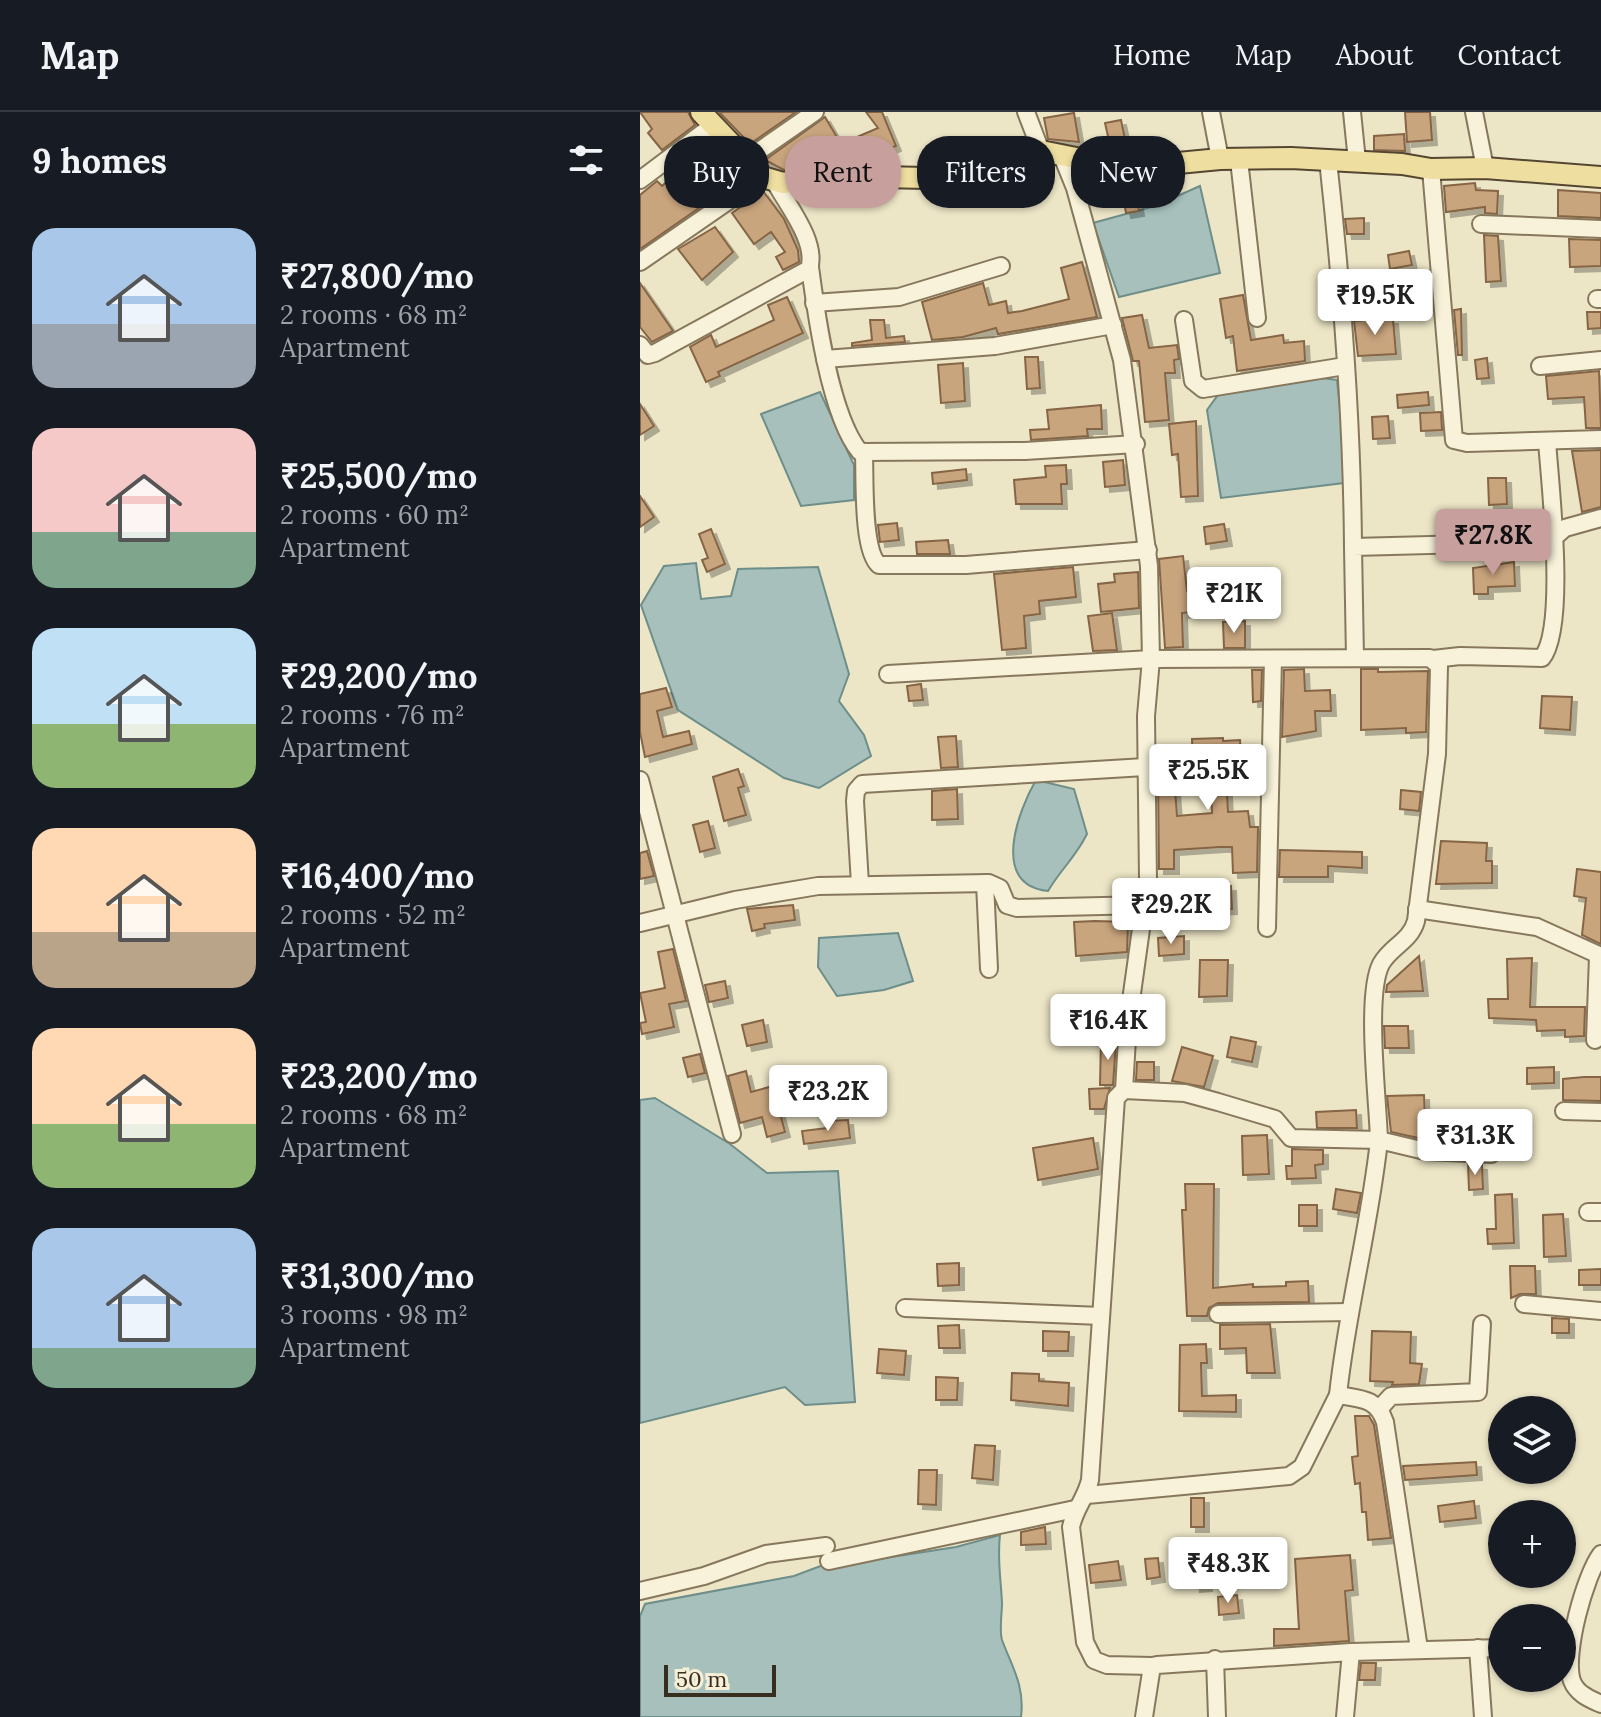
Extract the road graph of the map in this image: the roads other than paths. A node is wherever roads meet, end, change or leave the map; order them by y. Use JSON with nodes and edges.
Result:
{"nodes":[{"id":1,"x":815,"y":112,"type":"edge"},
{"id":2,"x":1026,"y":112,"type":"edge"},
{"id":3,"x":1211,"y":112,"type":"edge"},
{"id":4,"x":1352,"y":112,"type":"edge"},
{"id":5,"x":1474,"y":112,"type":"edge"},
{"id":6,"x":706,"y":119,"type":"edge"},
{"id":7,"x":723,"y":136,"type":"edge"},
{"id":8,"x":1035,"y":136,"type":"edge"},
{"id":9,"x":769,"y":144,"type":"edge"},
{"id":10,"x":1055,"y":154,"type":"edge"},
{"id":11,"x":1062,"y":156,"type":"junction"},
{"id":12,"x":1229,"y":160,"type":"junction"},
{"id":13,"x":1328,"y":160,"type":"junction"},
{"id":14,"x":1357,"y":161,"type":"junction"},
{"id":15,"x":1485,"y":168,"type":"junction"},
{"id":16,"x":1431,"y":169,"type":"junction"},
{"id":17,"x":1601,"y":177,"type":"edge"},
{"id":18,"x":917,"y":178,"type":"edge"},
{"id":19,"x":769,"y":179,"type":"joint"},
{"id":20,"x":640,"y":180,"type":"edge"},
{"id":21,"x":724,"y":208,"type":"edge"},
{"id":22,"x":1481,"y":224,"type":"dead end"},
{"id":23,"x":1601,"y":229,"type":"edge"},
{"id":24,"x":640,"y":262,"type":"edge"},
{"id":25,"x":1001,"y":266,"type":"dead end"},
{"id":26,"x":810,"y":267,"type":"junction"},
{"id":27,"x":814,"y":303,"type":"junction"},
{"id":28,"x":1257,"y":318,"type":"dead end"},
{"id":29,"x":1184,"y":320,"type":"dead end"},
{"id":30,"x":1113,"y":325,"type":"junction"},
{"id":31,"x":643,"y":353,"type":"edge"},
{"id":32,"x":825,"y":359,"type":"junction"},
{"id":33,"x":1601,"y":360,"type":"edge"},
{"id":34,"x":1345,"y":366,"type":"junction"},
{"id":35,"x":1540,"y":366,"type":"dead end"},
{"id":36,"x":1601,"y":439,"type":"edge"},
{"id":37,"x":1547,"y":441,"type":"junction"},
{"id":38,"x":1136,"y":444,"type":"junction"},
{"id":39,"x":864,"y":454,"type":"junction"},
{"id":40,"x":1601,"y":518,"type":"edge"},
{"id":41,"x":1554,"y":540,"type":"junction"},
{"id":42,"x":1353,"y":547,"type":"junction"},
{"id":43,"x":1148,"y":550,"type":"junction"},
{"id":44,"x":1355,"y":658,"type":"junction"},
{"id":45,"x":1151,"y":659,"type":"junction"},
{"id":46,"x":1273,"y":659,"type":"junction"},
{"id":47,"x":1433,"y":659,"type":"junction"},
{"id":48,"x":888,"y":674,"type":"dead end"},
{"id":49,"x":1145,"y":767,"type":"junction"},
{"id":50,"x":640,"y":780,"type":"edge"},
{"id":51,"x":985,"y":883,"type":"junction"},
{"id":52,"x":860,"y":884,"type":"junction"},
{"id":53,"x":1145,"y":905,"type":"junction"},
{"id":54,"x":1417,"y":909,"type":"junction"},
{"id":55,"x":677,"y":915,"type":"junction"},
{"id":56,"x":640,"y":923,"type":"edge"},
{"id":57,"x":1267,"y":928,"type":"dead end"},
{"id":58,"x":1600,"y":956,"type":"edge"},
{"id":59,"x":989,"y":969,"type":"dead end"},
{"id":60,"x":1595,"y":1040,"type":"dead end"},
{"id":61,"x":1124,"y":1090,"type":"junction"},
{"id":62,"x":1564,"y":1111,"type":"dead end"},
{"id":63,"x":1601,"y":1112,"type":"edge"},
{"id":64,"x":732,"y":1134,"type":"dead end"},
{"id":65,"x":1379,"y":1140,"type":"junction"},
{"id":66,"x":1491,"y":1154,"type":"dead end"},
{"id":67,"x":1524,"y":1304,"type":"dead end"},
{"id":68,"x":905,"y":1308,"type":"dead end"},
{"id":69,"x":1601,"y":1311,"type":"edge"},
{"id":70,"x":1350,"y":1312,"type":"junction"},
{"id":71,"x":1218,"y":1314,"type":"dead end"},
{"id":72,"x":1101,"y":1316,"type":"junction"},
{"id":73,"x":1482,"y":1324,"type":"dead end"},
{"id":74,"x":1338,"y":1395,"type":"junction"},
{"id":75,"x":1380,"y":1408,"type":"junction"},
{"id":76,"x":1087,"y":1495,"type":"junction"},
{"id":77,"x":1075,"y":1509,"type":"junction"},
{"id":78,"x":1601,"y":1554,"type":"edge"},
{"id":79,"x":640,"y":1591,"type":"edge"},
{"id":80,"x":1576,"y":1618,"type":"edge"},
{"id":81,"x":1478,"y":1648,"type":"junction"},
{"id":82,"x":1488,"y":1648,"type":"edge"},
{"id":83,"x":1419,"y":1649,"type":"junction"},
{"id":84,"x":1351,"y":1652,"type":"junction"},
{"id":85,"x":1215,"y":1659,"type":"junction"},
{"id":86,"x":1152,"y":1666,"type":"junction"},
{"id":87,"x":1576,"y":1687,"type":"edge"},
{"id":88,"x":1601,"y":1704,"type":"edge"},
{"id":89,"x":1144,"y":1717,"type":"edge"},
{"id":90,"x":1217,"y":1717,"type":"edge"},
{"id":91,"x":1345,"y":1717,"type":"edge"},
{"id":92,"x":1483,"y":1717,"type":"edge"}],
"edges":[{"from":1,"to":9,"type":"street"},
{"from":2,"to":8,"type":"street"},
{"from":3,"to":12,"type":"street"},
{"from":4,"to":14,"type":"street"},
{"from":5,"to":15,"type":"street"},
{"from":6,"to":7,"type":"main road"},
{"from":6,"to":20,"type":"street"},
{"from":10,"to":11,"type":"main road"},
{"from":11,"to":12,"type":"main road"},
{"from":11,"to":30,"type":"street"},
{"from":12,"to":13,"type":"main road"},
{"from":12,"to":28,"type":"street"},
{"from":13,"to":14,"type":"main road"},
{"from":13,"to":34,"type":"street"},
{"from":14,"to":16,"type":"main road"},
{"from":15,"to":16,"type":"main road"},
{"from":15,"to":17,"type":"main road"},
{"from":16,"to":37,"type":"street"},
{"from":18,"to":19,"type":"main road"},
{"from":19,"to":26,"type":"street"},
{"from":21,"to":24,"type":"street"},
{"from":22,"to":23,"type":"street"},
{"from":25,"to":27,"type":"street"},
{"from":26,"to":27,"type":"street"},
{"from":26,"to":31,"type":"street"},
{"from":27,"to":32,"type":"street"},
{"from":29,"to":34,"type":"street"},
{"from":30,"to":32,"type":"street"},
{"from":30,"to":38,"type":"street"},
{"from":32,"to":39,"type":"street"},
{"from":33,"to":35,"type":"street"},
{"from":34,"to":42,"type":"street"},
{"from":36,"to":37,"type":"street"},
{"from":37,"to":41,"type":"street"},
{"from":38,"to":39,"type":"street"},
{"from":38,"to":43,"type":"street"},
{"from":39,"to":43,"type":"street"},
{"from":40,"to":41,"type":"street"},
{"from":41,"to":42,"type":"street"},
{"from":41,"to":47,"type":"street"},
{"from":42,"to":44,"type":"street"},
{"from":43,"to":45,"type":"street"},
{"from":44,"to":46,"type":"street"},
{"from":44,"to":47,"type":"street"},
{"from":45,"to":46,"type":"street"},
{"from":45,"to":48,"type":"street"},
{"from":45,"to":49,"type":"street"},
{"from":46,"to":57,"type":"street"},
{"from":47,"to":54,"type":"street"},
{"from":49,"to":52,"type":"street"},
{"from":49,"to":53,"type":"street"},
{"from":50,"to":55,"type":"street"},
{"from":51,"to":52,"type":"street"},
{"from":51,"to":53,"type":"street"},
{"from":51,"to":59,"type":"street"},
{"from":52,"to":55,"type":"street"},
{"from":53,"to":61,"type":"street"},
{"from":54,"to":58,"type":"street"},
{"from":54,"to":65,"type":"street"},
{"from":55,"to":56,"type":"street"},
{"from":55,"to":64,"type":"street"},
{"from":58,"to":60,"type":"street"},
{"from":61,"to":65,"type":"street"},
{"from":61,"to":72,"type":"street"},
{"from":62,"to":63,"type":"street"},
{"from":65,"to":66,"type":"street"},
{"from":65,"to":70,"type":"street"},
{"from":67,"to":69,"type":"street"},
{"from":68,"to":72,"type":"street"},
{"from":70,"to":71,"type":"street"},
{"from":70,"to":74,"type":"street"},
{"from":72,"to":76,"type":"street"},
{"from":73,"to":75,"type":"street"},
{"from":74,"to":75,"type":"street"},
{"from":74,"to":76,"type":"street"},
{"from":75,"to":83,"type":"street"},
{"from":76,"to":77,"type":"street"},
{"from":77,"to":79,"type":"street"},
{"from":77,"to":86,"type":"street"},
{"from":78,"to":80,"type":"street"},
{"from":81,"to":82,"type":"street"},
{"from":81,"to":83,"type":"street"},
{"from":81,"to":92,"type":"street"},
{"from":83,"to":84,"type":"street"},
{"from":84,"to":85,"type":"street"},
{"from":84,"to":91,"type":"street"},
{"from":85,"to":86,"type":"street"},
{"from":85,"to":90,"type":"street"},
{"from":86,"to":89,"type":"street"},
{"from":87,"to":88,"type":"street"}]}
